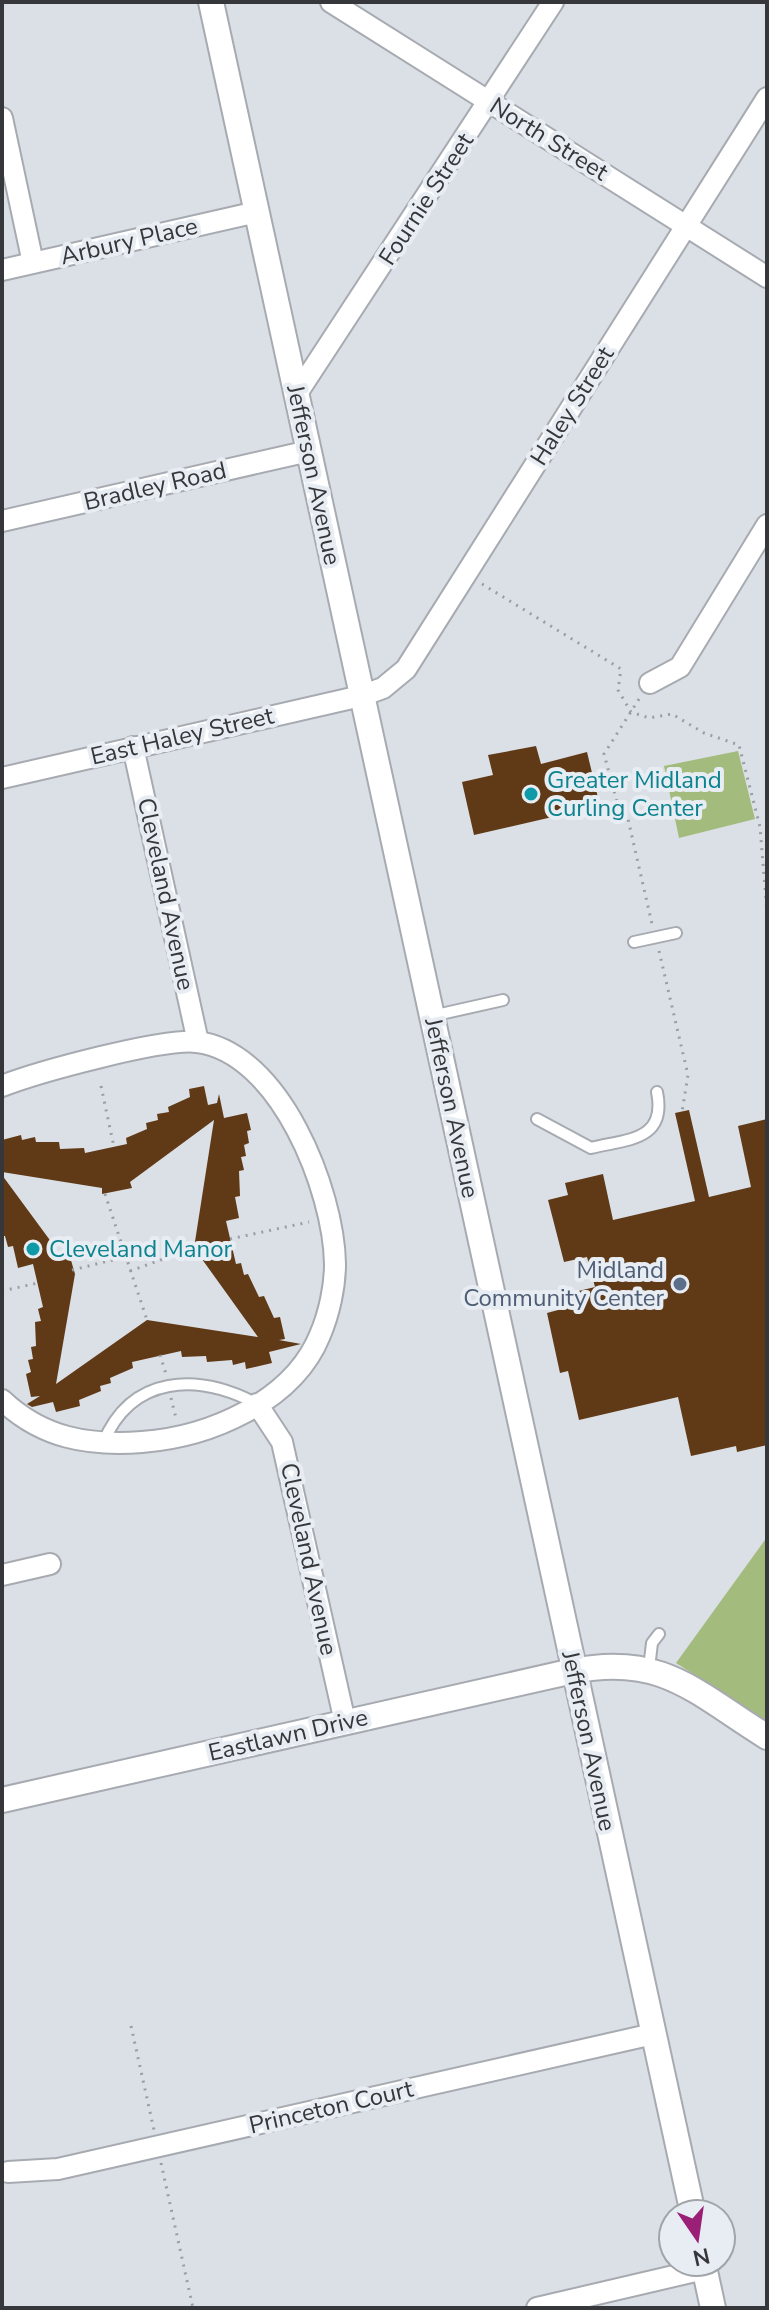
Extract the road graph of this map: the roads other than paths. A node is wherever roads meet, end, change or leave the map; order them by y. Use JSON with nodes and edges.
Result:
{"nodes":[{"id":1,"x":211,"y":2,"type":"edge"},
{"id":2,"x":331,"y":2,"type":"edge"},
{"id":3,"x":553,"y":2,"type":"edge"},
{"id":4,"x":767,"y":98,"type":"edge"},
{"id":5,"x":490,"y":102,"type":"junction"},
{"id":6,"x":2,"y":118,"type":"edge"},
{"id":7,"x":257,"y":212,"type":"junction"},
{"id":8,"x":686,"y":224,"type":"junction"},
{"id":9,"x":33,"y":263,"type":"junction"},
{"id":10,"x":2,"y":270,"type":"edge"},
{"id":11,"x":767,"y":277,"type":"edge"},
{"id":12,"x":296,"y":395,"type":"junction"},
{"id":13,"x":309,"y":451,"type":"junction"},
{"id":14,"x":2,"y":521,"type":"edge"},
{"id":15,"x":767,"y":525,"type":"edge"},
{"id":16,"x":650,"y":683,"type":"road end"},
{"id":17,"x":361,"y":696,"type":"junction"},
{"id":18,"x":133,"y":747,"type":"junction"},
{"id":19,"x":2,"y":778,"type":"edge"},
{"id":20,"x":676,"y":933,"type":"dead end"},
{"id":21,"x":634,"y":942,"type":"dead end"},
{"id":22,"x":503,"y":1000,"type":"dead end"},
{"id":23,"x":432,"y":1016,"type":"junction"},
{"id":24,"x":198,"y":1042,"type":"junction"},
{"id":25,"x":2,"y":1086,"type":"edge"},
{"id":26,"x":657,"y":1092,"type":"dead end"},
{"id":27,"x":537,"y":1119,"type":"dead end"},
{"id":28,"x":2,"y":1400,"type":"edge"},
{"id":29,"x":257,"y":1404,"type":"junction"},
{"id":30,"x":103,"y":1443,"type":"junction"},
{"id":31,"x":50,"y":1564,"type":"dead end"},
{"id":32,"x":2,"y":1575,"type":"edge"},
{"id":33,"x":659,"y":1634,"type":"dead end"},
{"id":34,"x":649,"y":1668,"type":"junction"},
{"id":35,"x":573,"y":1671,"type":"junction"},
{"id":36,"x":345,"y":1722,"type":"junction"},
{"id":37,"x":767,"y":1737,"type":"edge"},
{"id":38,"x":2,"y":1800,"type":"edge"},
{"id":39,"x":653,"y":2034,"type":"junction"},
{"id":40,"x":8,"y":2172,"type":"dead end"},
{"id":41,"x":689,"y":2198,"type":"edge"},
{"id":42,"x":657,"y":2278,"type":"edge"},
{"id":43,"x":707,"y":2278,"type":"edge"},
{"id":44,"x":537,"y":2308,"type":"edge"},
{"id":45,"x":713,"y":2308,"type":"edge"}],
"edges":[{"from":1,"to":7,"type":"street","name":"Jefferson Avenue"},
{"from":2,"to":5,"type":"street","name":"North Street"},
{"from":3,"to":5,"type":"street","name":"Fournie Street"},
{"from":4,"to":8,"type":"street","name":"Haley Street"},
{"from":5,"to":8,"type":"street","name":"North Street"},
{"from":5,"to":12,"type":"street","name":"Fournie Street"},
{"from":6,"to":9,"type":"street"},
{"from":7,"to":9,"type":"street","name":"Arbury Place"},
{"from":7,"to":12,"type":"street","name":"Jefferson Avenue"},
{"from":8,"to":11,"type":"street","name":"North Street"},
{"from":8,"to":17,"type":"street","name":"Haley Street"},
{"from":9,"to":10,"type":"street","name":"Arbury Place"},
{"from":12,"to":13,"type":"street","name":"Jefferson Avenue"},
{"from":13,"to":14,"type":"street","name":"Bradley Road"},
{"from":13,"to":17,"type":"street","name":"Jefferson Avenue"},
{"from":15,"to":16,"type":"street"},
{"from":17,"to":18,"type":"street","name":"East Haley Street"},
{"from":17,"to":23,"type":"street","name":"Jefferson Avenue"},
{"from":18,"to":19,"type":"street","name":"East Haley Street"},
{"from":18,"to":24,"type":"street","name":"Cleveland Avenue"},
{"from":20,"to":21,"type":"lane"},
{"from":22,"to":23,"type":"lane"},
{"from":23,"to":35,"type":"street","name":"Jefferson Avenue"},
{"from":24,"to":25,"type":"street"},
{"from":24,"to":29,"type":"street"},
{"from":26,"to":27,"type":"lane"},
{"from":28,"to":30,"type":"street"},
{"from":29,"to":30,"type":"street"},
{"from":29,"to":30,"type":"lane"},
{"from":29,"to":36,"type":"street","name":"Cleveland Avenue"},
{"from":31,"to":32,"type":"street"},
{"from":33,"to":34,"type":"lane"},
{"from":34,"to":35,"type":"street","name":"Eastlawn Drive"},
{"from":34,"to":37,"type":"street"},
{"from":35,"to":36,"type":"street","name":"Eastlawn Drive"},
{"from":35,"to":39,"type":"street","name":"Jefferson Avenue"},
{"from":36,"to":38,"type":"street","name":"Eastlawn Drive"},
{"from":39,"to":40,"type":"street","name":"Princeton Court"},
{"from":39,"to":41,"type":"street","name":"Jefferson Avenue"},
{"from":42,"to":44,"type":"street"},
{"from":43,"to":45,"type":"street"}]}
